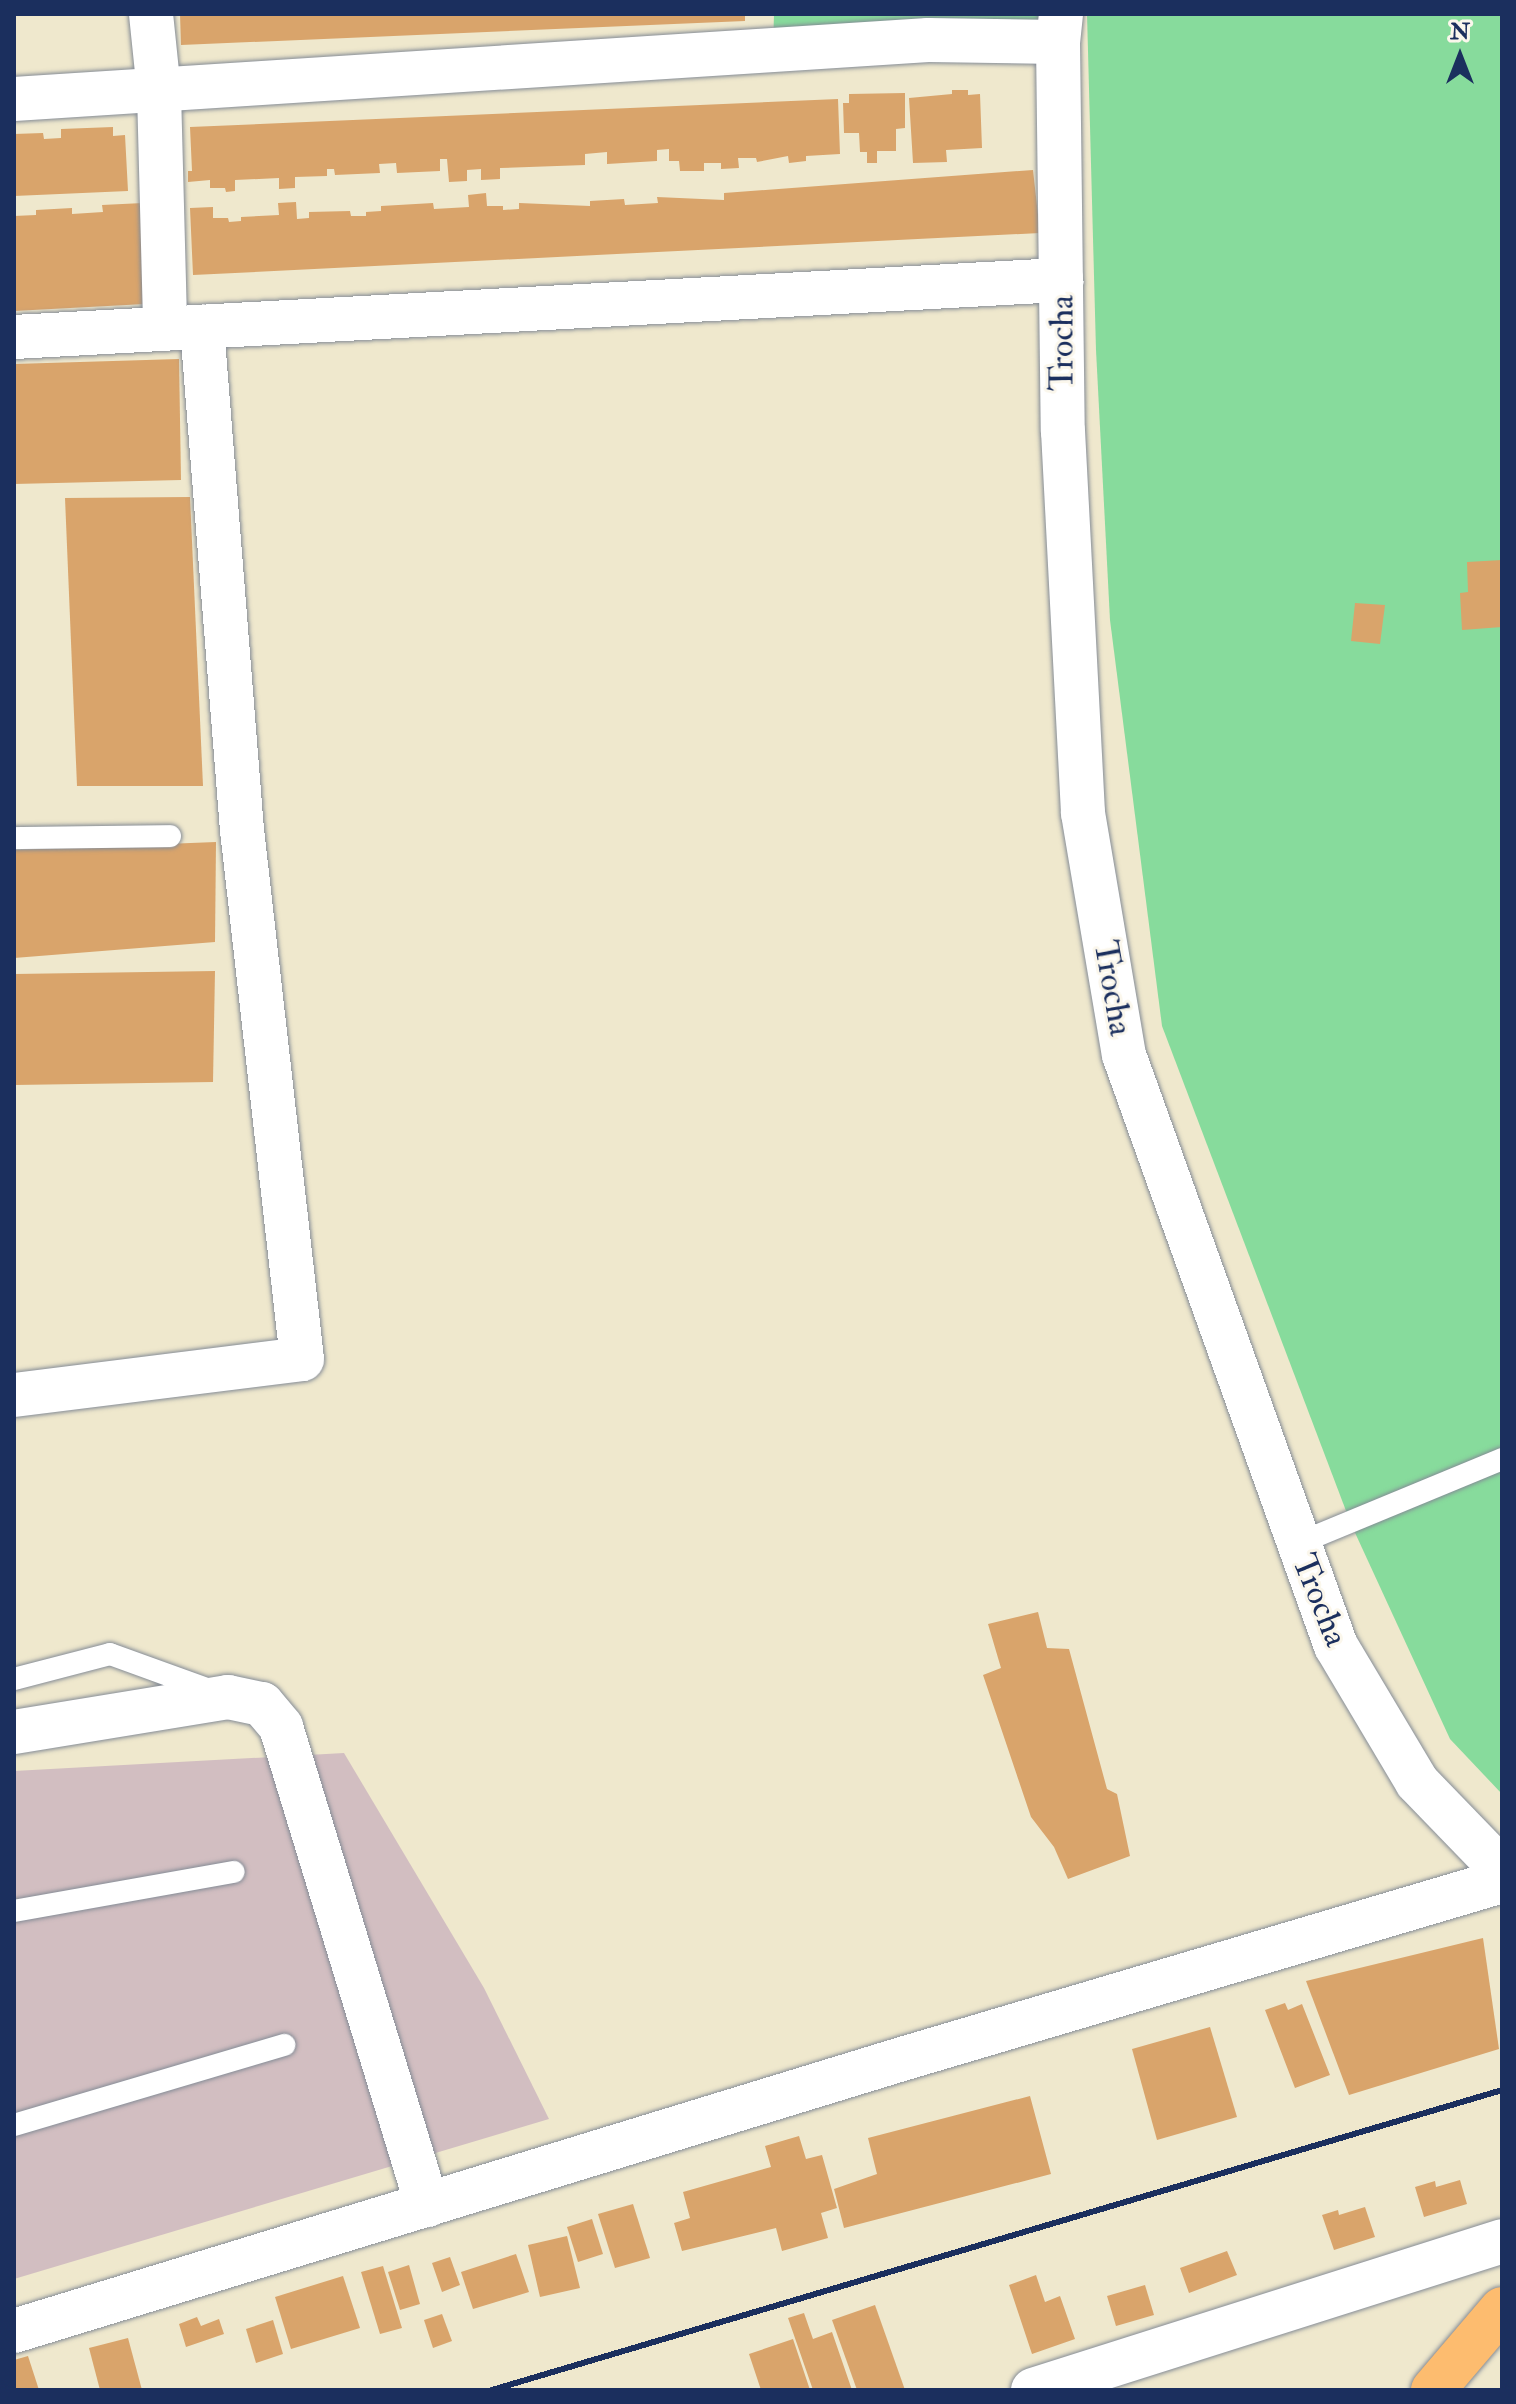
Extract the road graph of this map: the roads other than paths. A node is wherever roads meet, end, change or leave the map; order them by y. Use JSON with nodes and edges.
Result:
{"nodes":[{"id":1,"x":151,"y":14,"type":"edge"},
{"id":2,"x":1060,"y":28,"type":"edge"},
{"id":3,"x":772,"y":32,"type":"edge"},
{"id":4,"x":159,"y":92,"type":"junction"},
{"id":5,"x":14,"y":99,"type":"edge"},
{"id":6,"x":1061,"y":280,"type":"junction"},
{"id":7,"x":184,"y":328,"type":"junction"},
{"id":8,"x":14,"y":337,"type":"edge"},
{"id":9,"x":170,"y":836,"type":"dead end"},
{"id":10,"x":14,"y":838,"type":"edge"},
{"id":11,"x":14,"y":1395,"type":"edge"},
{"id":12,"x":1502,"y":1459,"type":"edge"},
{"id":13,"x":1297,"y":1544,"type":"junction"},
{"id":14,"x":14,"y":1679,"type":"edge"},
{"id":15,"x":228,"y":1697,"type":"junction"},
{"id":16,"x":14,"y":1732,"type":"edge"},
{"id":17,"x":1502,"y":1870,"type":"edge"},
{"id":18,"x":234,"y":1872,"type":"dead end"},
{"id":19,"x":1502,"y":1881,"type":"edge"},
{"id":20,"x":14,"y":1911,"type":"edge"},
{"id":21,"x":284,"y":2045,"type":"dead end"},
{"id":22,"x":14,"y":2125,"type":"edge"},
{"id":23,"x":427,"y":2205,"type":"junction"},
{"id":24,"x":1502,"y":2241,"type":"edge"},
{"id":25,"x":1502,"y":2309,"type":"edge"},
{"id":26,"x":14,"y":2331,"type":"edge"},
{"id":27,"x":1033,"y":2390,"type":"edge"},
{"id":28,"x":1433,"y":2390,"type":"edge"}],
"edges":[{"from":1,"to":4,"type":"street"},
{"from":2,"to":3,"type":"street"},
{"from":2,"to":6,"type":"street","name":"Trocha"},
{"from":3,"to":4,"type":"street"},
{"from":4,"to":5,"type":"street"},
{"from":4,"to":7,"type":"street"},
{"from":6,"to":7,"type":"street"},
{"from":6,"to":13,"type":"street","name":"Trocha"},
{"from":7,"to":8,"type":"street"},
{"from":7,"to":11,"type":"street"},
{"from":9,"to":10,"type":"lane"},
{"from":12,"to":13,"type":"lane"},
{"from":13,"to":17,"type":"street","name":"Trocha"},
{"from":14,"to":15,"type":"lane"},
{"from":15,"to":16,"type":"street"},
{"from":15,"to":23,"type":"street"},
{"from":18,"to":20,"type":"lane"},
{"from":19,"to":23,"type":"street"},
{"from":21,"to":22,"type":"lane"},
{"from":23,"to":26,"type":"street"},
{"from":24,"to":27,"type":"street"},
{"from":25,"to":28,"type":"main road"}]}
